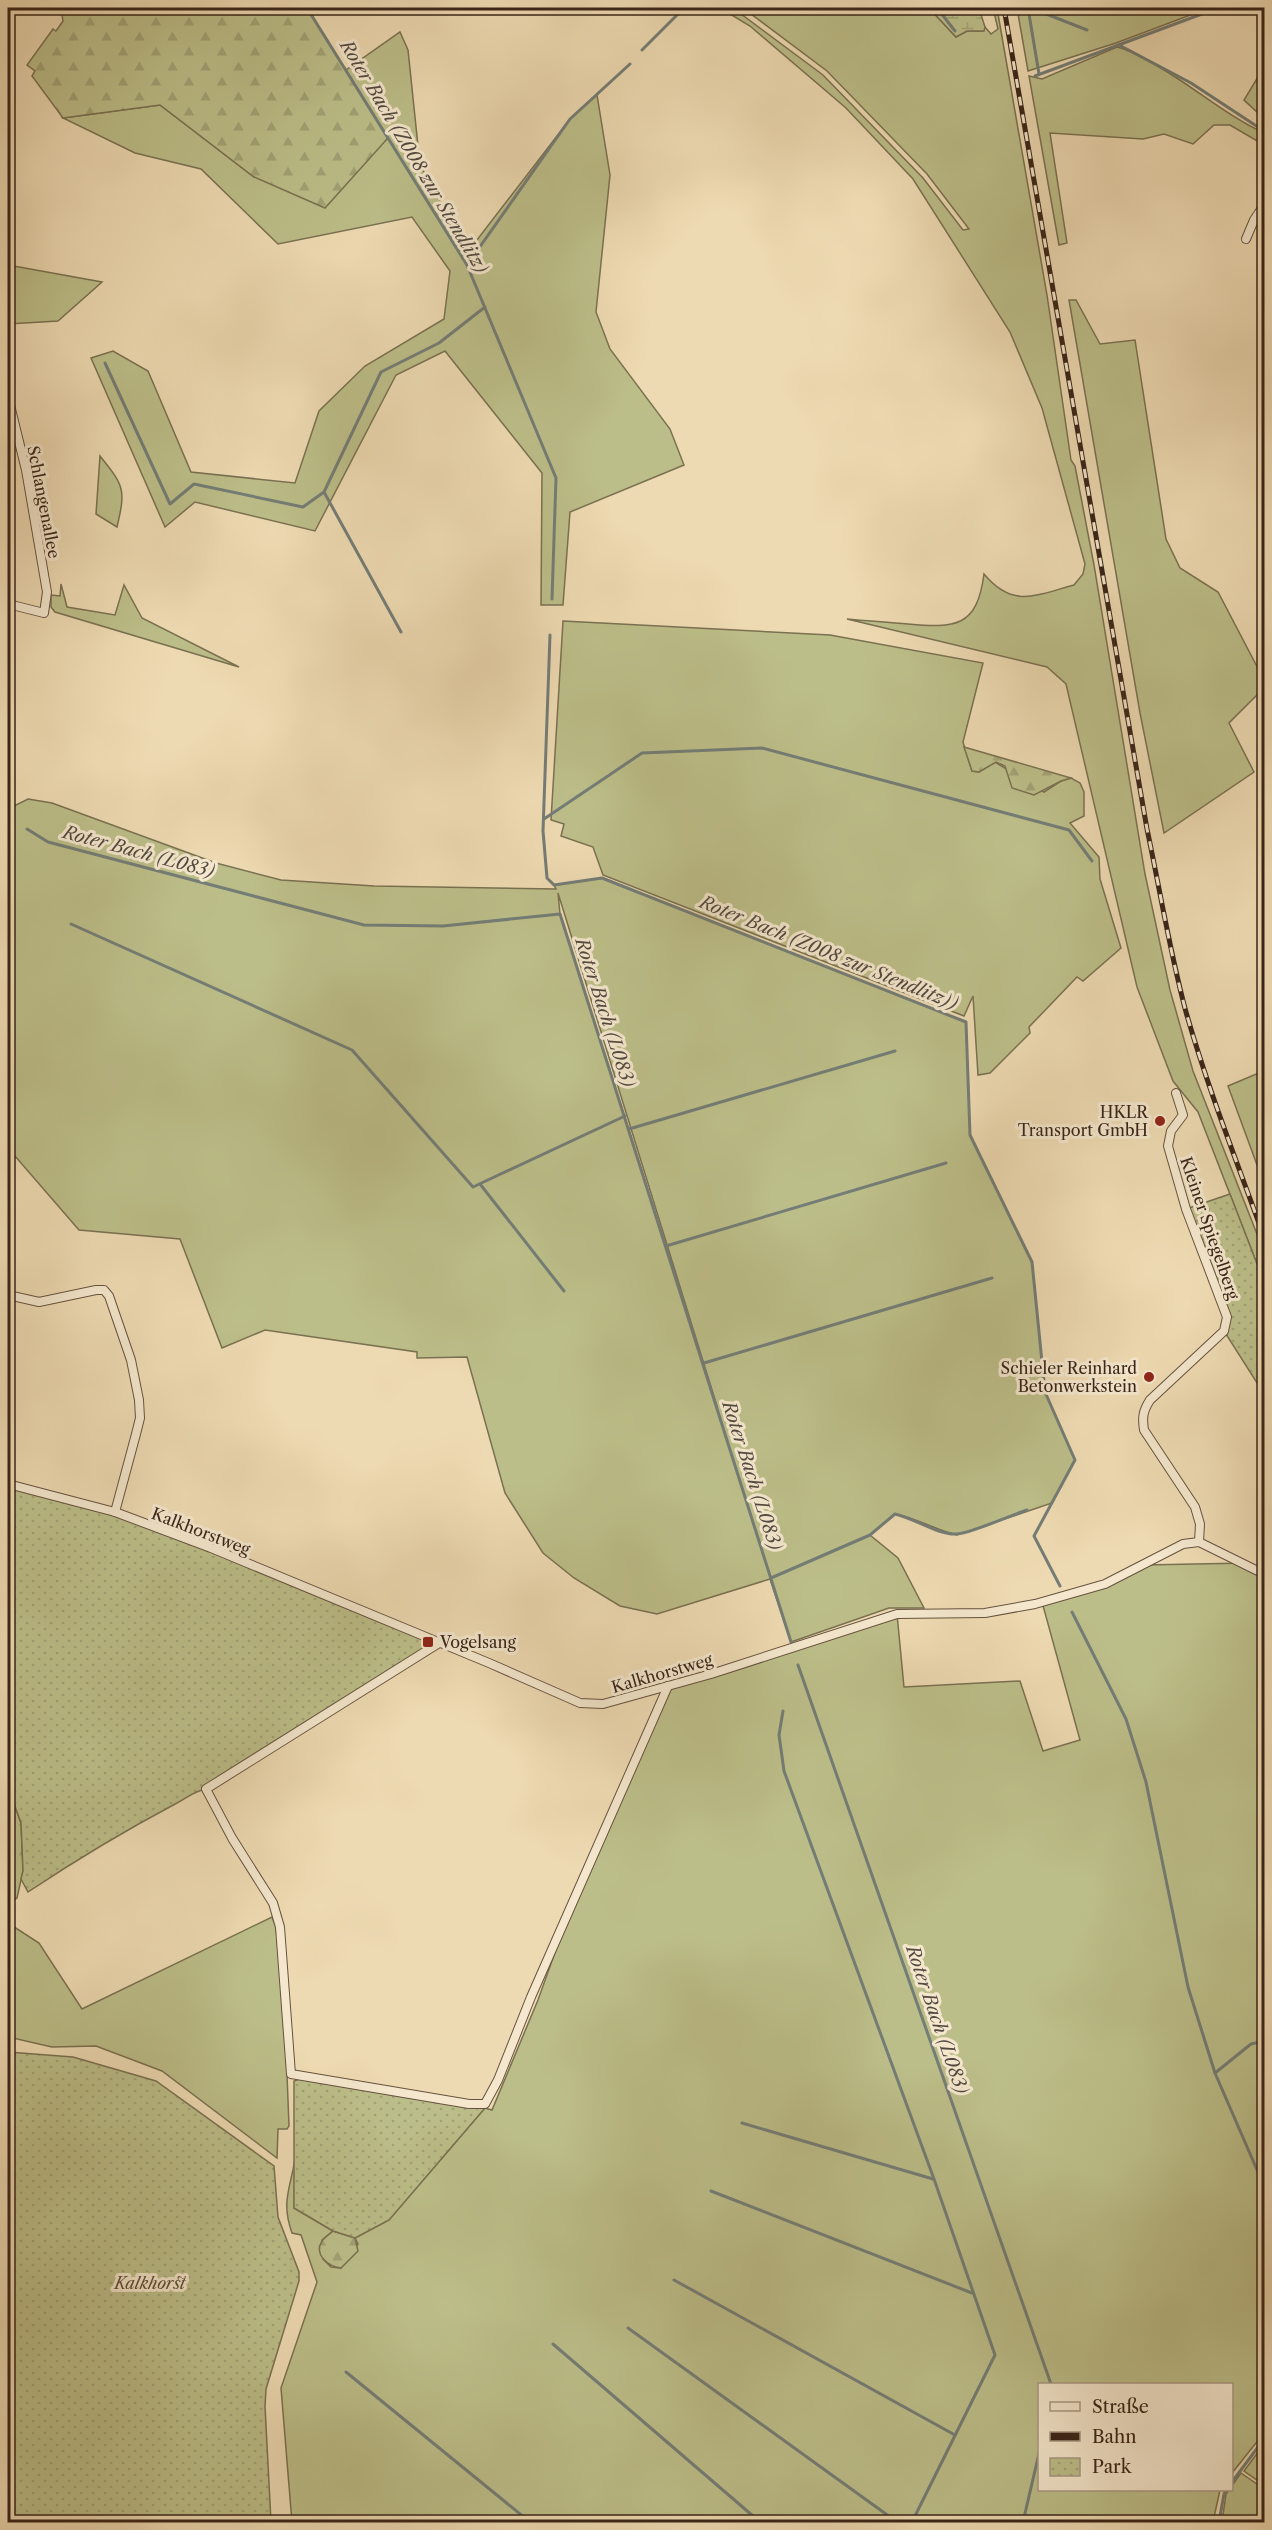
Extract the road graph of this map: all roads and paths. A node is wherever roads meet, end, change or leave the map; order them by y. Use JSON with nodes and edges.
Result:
{"nodes":[{"id":1,"x":1264,"y":205,"type":"edge"},
{"id":2,"x":1246,"y":239,"type":"dead end"},
{"id":3,"x":8,"y":397,"type":"edge"},
{"id":4,"x":8,"y":604,"type":"edge"},
{"id":5,"x":1176,"y":1093,"type":"dead end"},
{"id":6,"x":8,"y":1295,"type":"edge"},
{"id":7,"x":8,"y":1484,"type":"edge"},
{"id":8,"x":115,"y":1512,"type":"junction"},
{"id":9,"x":1199,"y":1542,"type":"junction"},
{"id":10,"x":1264,"y":1574,"type":"edge"},
{"id":11,"x":439,"y":1643,"type":"junction"},
{"id":12,"x":668,"y":1686,"type":"junction"}],
"edges":[{"from":1,"to":2,"type":"street"},
{"from":3,"to":4,"type":"street","name":"Schlangenallee"},
{"from":5,"to":9,"type":"street","name":"Kleiner Spiegelberg"},
{"from":6,"to":8,"type":"street"},
{"from":7,"to":8,"type":"street","name":"Kalkhorstweg"},
{"from":8,"to":11,"type":"street","name":"Kalkhorstweg"},
{"from":9,"to":10,"type":"street"},
{"from":9,"to":12,"type":"street","name":"Kalkhorstweg"},
{"from":11,"to":12,"type":"street","name":"Kalkhorstweg"},
{"from":11,"to":12,"type":"street"}]}
